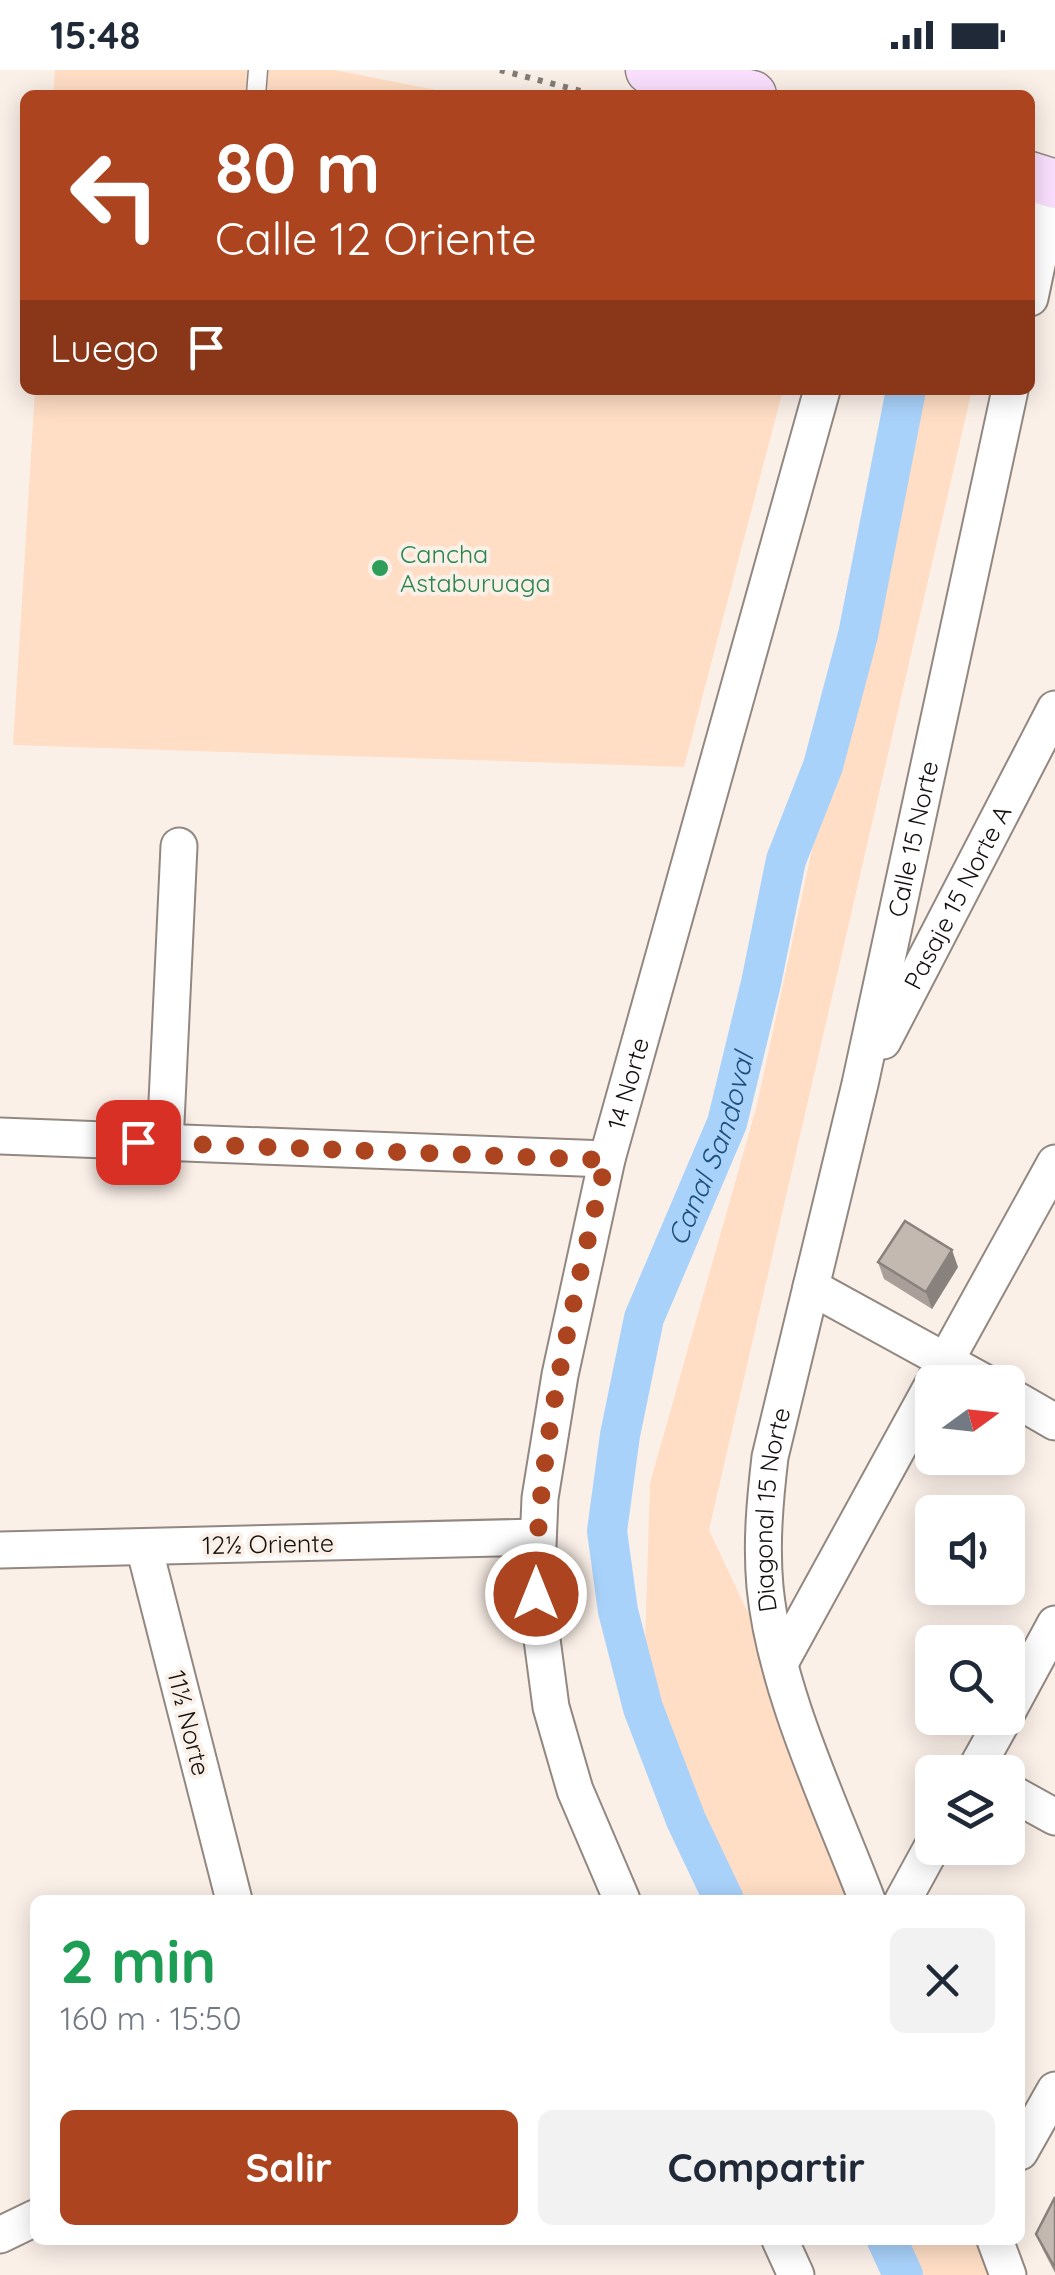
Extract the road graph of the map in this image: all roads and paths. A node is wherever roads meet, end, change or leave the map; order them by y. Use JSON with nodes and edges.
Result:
{"nodes":[{"id":1,"x":500,"y":70,"type":"edge"},
{"id":2,"x":650,"y":70,"type":"edge"},
{"id":3,"x":577,"y":90,"type":"edge"},
{"id":4,"x":732,"y":90,"type":"edge"},
{"id":5,"x":1055,"y":183,"type":"edge"},
{"id":6,"x":1035,"y":275,"type":"edge"},
{"id":7,"x":821,"y":395,"type":"edge"},
{"id":8,"x":1009,"y":395,"type":"edge"},
{"id":9,"x":1055,"y":709,"type":"edge"},
{"id":10,"x":179,"y":846,"type":"dead end"},
{"id":11,"x":860,"y":1084,"type":"junction"},
{"id":12,"x":0,"y":1136,"type":"edge"},
{"id":13,"x":165,"y":1144,"type":"junction"},
{"id":14,"x":606,"y":1160,"type":"junction"},
{"id":15,"x":1055,"y":1163,"type":"edge"},
{"id":16,"x":811,"y":1287,"type":"junction"},
{"id":17,"x":921,"y":1365,"type":"edge"},
{"id":18,"x":945,"y":1365,"type":"edge"},
{"id":19,"x":1025,"y":1405,"type":"edge"},
{"id":20,"x":915,"y":1419,"type":"edge"},
{"id":21,"x":1055,"y":1422,"type":"edge"},
{"id":22,"x":536,"y":1537,"type":"junction"},
{"id":23,"x":144,"y":1547,"type":"junction"},
{"id":24,"x":0,"y":1550,"type":"edge"},
{"id":25,"x":1055,"y":1624,"type":"edge"},
{"id":26,"x":780,"y":1663,"type":"junction"},
{"id":27,"x":1025,"y":1680,"type":"edge"},
{"id":28,"x":1025,"y":1800,"type":"edge"},
{"id":29,"x":1055,"y":1817,"type":"edge"},
{"id":30,"x":922,"y":1865,"type":"edge"},
{"id":31,"x":233,"y":1895,"type":"edge"},
{"id":32,"x":620,"y":1895,"type":"edge"},
{"id":33,"x":865,"y":1895,"type":"edge"},
{"id":34,"x":906,"y":1895,"type":"edge"},
{"id":35,"x":1055,"y":2090,"type":"edge"},
{"id":36,"x":1025,"y":2143,"type":"edge"},
{"id":37,"x":30,"y":2220,"type":"edge"},
{"id":38,"x":0,"y":2235,"type":"edge"},
{"id":39,"x":782,"y":2245,"type":"edge"},
{"id":40,"x":997,"y":2245,"type":"edge"},
{"id":41,"x":796,"y":2275,"type":"edge"},
{"id":42,"x":1008,"y":2275,"type":"edge"}],
"edges":[{"from":1,"to":3,"type":"path"},
{"from":2,"to":4,"type":"main road"},
{"from":5,"to":6,"type":"street"},
{"from":7,"to":14,"type":"street","name":"14 Norte"},
{"from":8,"to":11,"type":"street","name":"Calle 15 Norte"},
{"from":9,"to":11,"type":"street","name":"Pasaje 15 Norte A"},
{"from":10,"to":13,"type":"street"},
{"from":11,"to":16,"type":"street","name":"Calle 15 Norte"},
{"from":12,"to":13,"type":"street"},
{"from":13,"to":14,"type":"street"},
{"from":14,"to":22,"type":"street","name":"14 Norte"},
{"from":15,"to":18,"type":"street"},
{"from":16,"to":17,"type":"street"},
{"from":16,"to":26,"type":"street","name":"Diagonal 15 Norte"},
{"from":19,"to":21,"type":"street"},
{"from":20,"to":26,"type":"street"},
{"from":22,"to":23,"type":"street","name":"12½ Oriente"},
{"from":22,"to":32,"type":"street","name":"14 Norte"},
{"from":23,"to":24,"type":"street","name":"12½ Oriente"},
{"from":23,"to":31,"type":"street","name":"11½ Norte"},
{"from":25,"to":27,"type":"street"},
{"from":26,"to":33,"type":"street","name":"Diagonal 15 Norte"},
{"from":28,"to":29,"type":"street"},
{"from":30,"to":34,"type":"street"},
{"from":35,"to":36,"type":"street"},
{"from":37,"to":38,"type":"street"},
{"from":39,"to":41,"type":"street"},
{"from":40,"to":42,"type":"street"}]}
